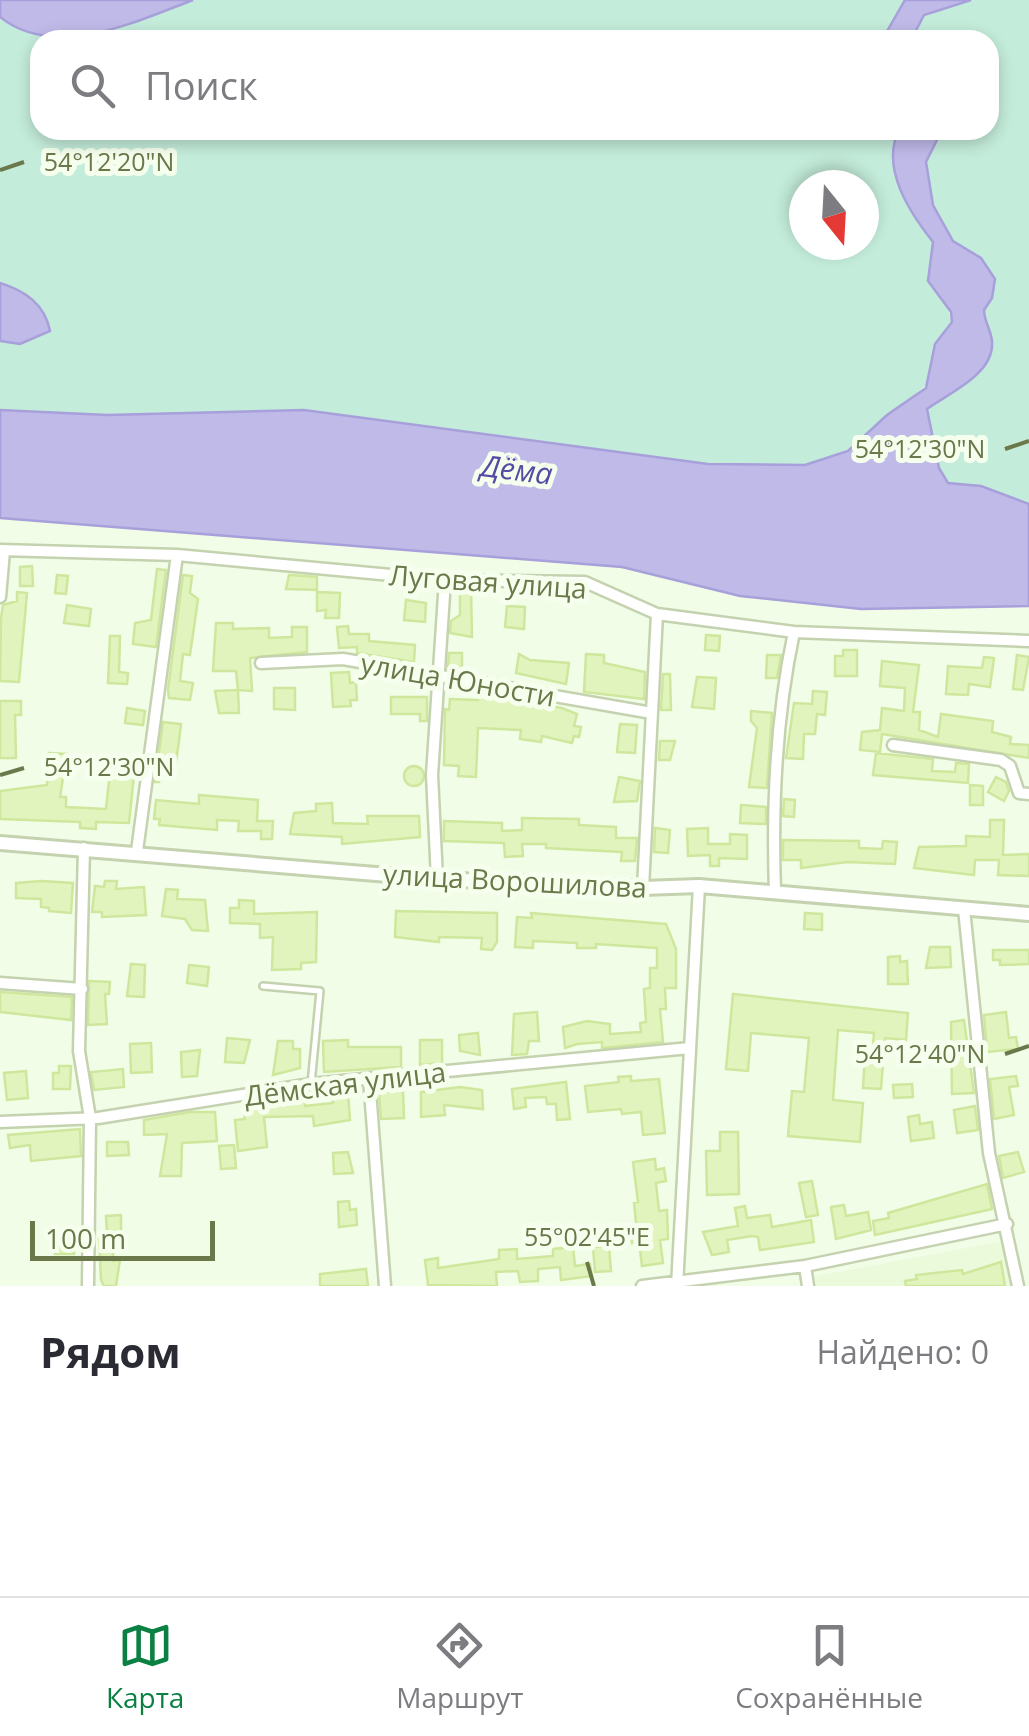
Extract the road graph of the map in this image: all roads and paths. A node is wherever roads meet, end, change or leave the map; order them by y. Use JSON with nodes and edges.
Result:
{"nodes":[{"id":1,"x":2,"y":550,"type":"edge"},
{"id":2,"x":177,"y":555,"type":"junction"},
{"id":3,"x":446,"y":580,"type":"junction"},
{"id":4,"x":0,"y":597,"type":"edge"},
{"id":5,"x":657,"y":614,"type":"junction"},
{"id":6,"x":794,"y":632,"type":"junction"},
{"id":7,"x":1029,"y":641,"type":"edge"},
{"id":8,"x":261,"y":663,"type":"dead end"},
{"id":9,"x":442,"y":674,"type":"junction"},
{"id":10,"x":652,"y":713,"type":"junction"},
{"id":11,"x":893,"y":746,"type":"dead end"},
{"id":12,"x":1029,"y":794,"type":"edge"},
{"id":13,"x":0,"y":843,"type":"edge"},
{"id":14,"x":84,"y":848,"type":"junction"},
{"id":15,"x":137,"y":851,"type":"junction"},
{"id":16,"x":437,"y":878,"type":"junction"},
{"id":17,"x":699,"y":886,"type":"junction"},
{"id":18,"x":644,"y":888,"type":"junction"},
{"id":19,"x":775,"y":892,"type":"junction"},
{"id":20,"x":964,"y":910,"type":"junction"},
{"id":21,"x":1029,"y":914,"type":"edge"},
{"id":22,"x":0,"y":983,"type":"edge"},
{"id":23,"x":263,"y":986,"type":"dead end"},
{"id":24,"x":82,"y":989,"type":"junction"},
{"id":25,"x":690,"y":1048,"type":"junction"},
{"id":26,"x":369,"y":1078,"type":"junction"},
{"id":27,"x":311,"y":1084,"type":"junction"},
{"id":28,"x":90,"y":1118,"type":"junction"},
{"id":29,"x":0,"y":1122,"type":"edge"},
{"id":30,"x":1007,"y":1224,"type":"junction"},
{"id":31,"x":805,"y":1266,"type":"junction"},
{"id":32,"x":677,"y":1284,"type":"edge"},
{"id":33,"x":88,"y":1286,"type":"edge"},
{"id":34,"x":386,"y":1286,"type":"edge"},
{"id":35,"x":642,"y":1286,"type":"edge"},
{"id":36,"x":808,"y":1286,"type":"edge"},
{"id":37,"x":1018,"y":1286,"type":"edge"}],
"edges":[{"from":1,"to":2,"type":"street","name":"Луговая улица"},
{"from":1,"to":4,"type":"street"},
{"from":2,"to":3,"type":"street","name":"Луговая улица"},
{"from":2,"to":15,"type":"street"},
{"from":3,"to":5,"type":"street","name":"Луговая улица"},
{"from":3,"to":9,"type":"street"},
{"from":5,"to":6,"type":"street","name":"Луговая улица"},
{"from":5,"to":10,"type":"street"},
{"from":6,"to":7,"type":"street","name":"Луговая улица"},
{"from":6,"to":19,"type":"street"},
{"from":8,"to":9,"type":"street","name":"улица Юности"},
{"from":9,"to":10,"type":"street","name":"улица Юности"},
{"from":9,"to":16,"type":"street"},
{"from":10,"to":18,"type":"street"},
{"from":11,"to":12,"type":"street"},
{"from":13,"to":14,"type":"street","name":"улица Ворошилова"},
{"from":14,"to":15,"type":"street","name":"улица Ворошилова"},
{"from":14,"to":24,"type":"street"},
{"from":15,"to":16,"type":"street","name":"улица Ворошилова"},
{"from":16,"to":18,"type":"street","name":"улица Ворошилова"},
{"from":17,"to":18,"type":"street","name":"улица Ворошилова"},
{"from":17,"to":19,"type":"street","name":"улица Ворошилова"},
{"from":17,"to":25,"type":"street"},
{"from":19,"to":20,"type":"street","name":"улица Ворошилова"},
{"from":20,"to":21,"type":"street","name":"улица Ворошилова"},
{"from":20,"to":30,"type":"street"},
{"from":22,"to":24,"type":"street"},
{"from":23,"to":27,"type":"lane"},
{"from":24,"to":28,"type":"street"},
{"from":25,"to":26,"type":"street","name":"Дёмская улица"},
{"from":25,"to":32,"type":"street"},
{"from":26,"to":27,"type":"street","name":"Дёмская улица"},
{"from":26,"to":34,"type":"street"},
{"from":27,"to":28,"type":"street","name":"Дёмская улица"},
{"from":28,"to":29,"type":"street","name":"Дёмская улица"},
{"from":28,"to":33,"type":"street"},
{"from":30,"to":31,"type":"street"},
{"from":30,"to":37,"type":"street"},
{"from":31,"to":32,"type":"street"},
{"from":31,"to":36,"type":"street"},
{"from":32,"to":35,"type":"street"}]}
